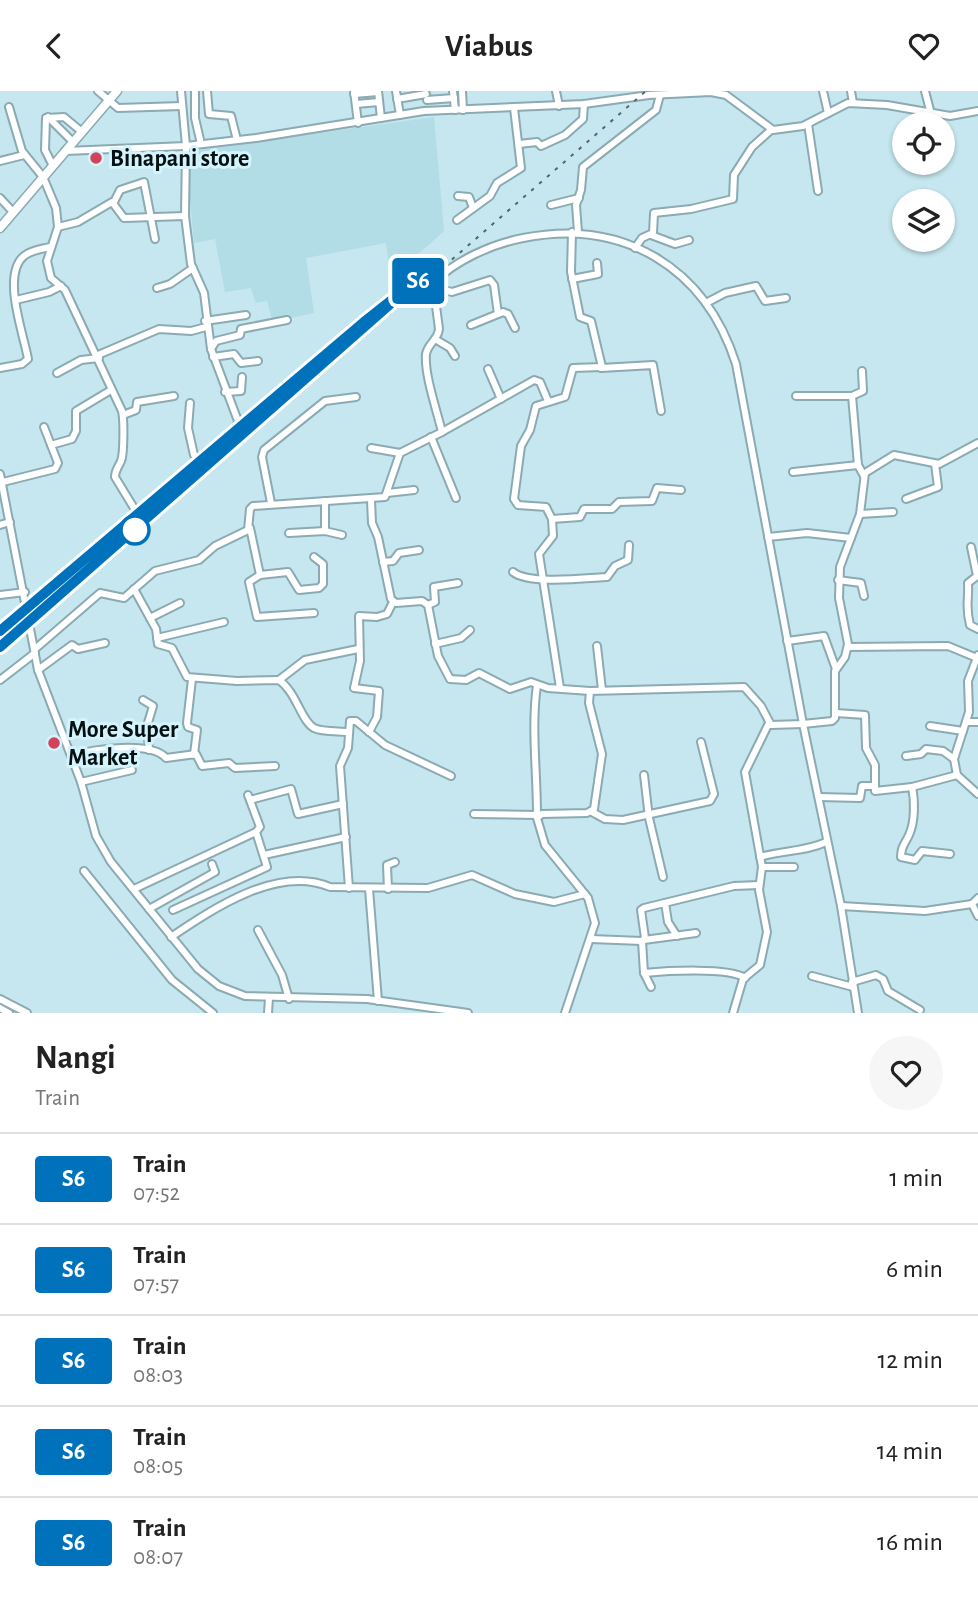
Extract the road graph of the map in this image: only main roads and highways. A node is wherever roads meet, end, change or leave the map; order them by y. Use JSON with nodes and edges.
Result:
{"nodes":[{"id":1,"x":117,"y":91,"type":"edge"},
{"id":2,"x":0,"y":228,"type":"edge"}],
"edges":[{"from":1,"to":2,"type":"main road"}]}
